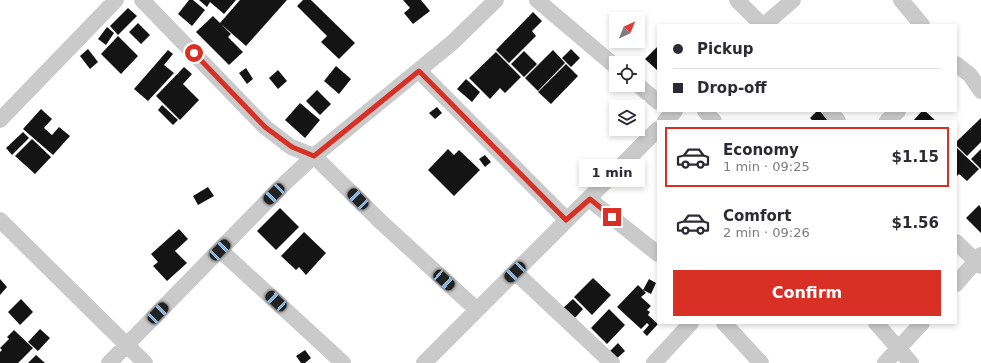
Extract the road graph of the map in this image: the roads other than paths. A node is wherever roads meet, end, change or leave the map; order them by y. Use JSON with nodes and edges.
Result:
{"nodes":[{"id":1,"x":116,"y":0,"type":"edge"},
{"id":2,"x":142,"y":0,"type":"edge"},
{"id":3,"x":496,"y":0,"type":"edge"},
{"id":4,"x":537,"y":0,"type":"edge"},
{"id":5,"x":737,"y":0,"type":"edge"},
{"id":6,"x":793,"y":0,"type":"edge"},
{"id":7,"x":900,"y":0,"type":"edge"},
{"id":8,"x":762,"y":24,"type":"edge"},
{"id":9,"x":764,"y":24,"type":"edge"},
{"id":10,"x":921,"y":24,"type":"edge"},
{"id":11,"x":609,"y":61,"type":"edge"},
{"id":12,"x":957,"y":65,"type":"edge"},
{"id":13,"x":419,"y":71,"type":"junction"},
{"id":14,"x":645,"y":91,"type":"edge"},
{"id":15,"x":981,"y":91,"type":"edge"},
{"id":16,"x":657,"y":101,"type":"edge"},
{"id":17,"x":706,"y":112,"type":"edge"},
{"id":18,"x":831,"y":112,"type":"edge"},
{"id":19,"x":897,"y":112,"type":"edge"},
{"id":20,"x":0,"y":120,"type":"edge"},
{"id":21,"x":713,"y":120,"type":"edge"},
{"id":22,"x":837,"y":120,"type":"edge"},
{"id":23,"x":888,"y":120,"type":"edge"},
{"id":24,"x":657,"y":130,"type":"edge"},
{"id":25,"x":314,"y":156,"type":"junction"},
{"id":26,"x":590,"y":199,"type":"junction"},
{"id":27,"x":0,"y":220,"type":"edge"},
{"id":28,"x":566,"y":220,"type":"junction"},
{"id":29,"x":957,"y":243,"type":"edge"},
{"id":30,"x":220,"y":250,"type":"junction"},
{"id":31,"x":657,"y":253,"type":"edge"},
{"id":32,"x":979,"y":261,"type":"edge"},
{"id":33,"x":515,"y":272,"type":"junction"},
{"id":34,"x":957,"y":283,"type":"edge"},
{"id":35,"x":476,"y":309,"type":"junction"},
{"id":36,"x":690,"y":324,"type":"edge"},
{"id":37,"x":725,"y":324,"type":"edge"},
{"id":38,"x":877,"y":324,"type":"edge"},
{"id":39,"x":921,"y":324,"type":"edge"},
{"id":40,"x":127,"y":345,"type":"junction"},
{"id":41,"x":899,"y":350,"type":"junction"},
{"id":42,"x":433,"y":360,"type":"edge"},
{"id":43,"x":109,"y":363,"type":"edge"},
{"id":44,"x":145,"y":363,"type":"edge"},
{"id":45,"x":343,"y":363,"type":"edge"},
{"id":46,"x":612,"y":363,"type":"edge"},
{"id":47,"x":654,"y":363,"type":"edge"},
{"id":48,"x":762,"y":363,"type":"edge"},
{"id":49,"x":885,"y":363,"type":"edge"},
{"id":50,"x":911,"y":363,"type":"edge"}],
"edges":[{"from":1,"to":20,"type":"street"},
{"from":2,"to":25,"type":"street"},
{"from":3,"to":13,"type":"street"},
{"from":4,"to":11,"type":"street"},
{"from":5,"to":8,"type":"street"},
{"from":6,"to":9,"type":"street"},
{"from":7,"to":10,"type":"street"},
{"from":12,"to":15,"type":"street"},
{"from":13,"to":25,"type":"street"},
{"from":13,"to":28,"type":"street"},
{"from":14,"to":16,"type":"street"},
{"from":17,"to":21,"type":"street"},
{"from":18,"to":22,"type":"street"},
{"from":19,"to":23,"type":"street"},
{"from":24,"to":26,"type":"street"},
{"from":25,"to":30,"type":"street"},
{"from":25,"to":35,"type":"street"},
{"from":26,"to":28,"type":"street"},
{"from":26,"to":31,"type":"street"},
{"from":27,"to":40,"type":"street"},
{"from":28,"to":33,"type":"street"},
{"from":29,"to":32,"type":"street"},
{"from":30,"to":40,"type":"street"},
{"from":30,"to":45,"type":"street"},
{"from":32,"to":34,"type":"street"},
{"from":33,"to":35,"type":"street"},
{"from":33,"to":46,"type":"street"},
{"from":35,"to":42,"type":"street"},
{"from":36,"to":47,"type":"street"},
{"from":37,"to":48,"type":"street"},
{"from":38,"to":41,"type":"street"},
{"from":39,"to":41,"type":"street"},
{"from":40,"to":43,"type":"street"},
{"from":40,"to":44,"type":"street"},
{"from":41,"to":49,"type":"street"},
{"from":41,"to":50,"type":"street"}]}
